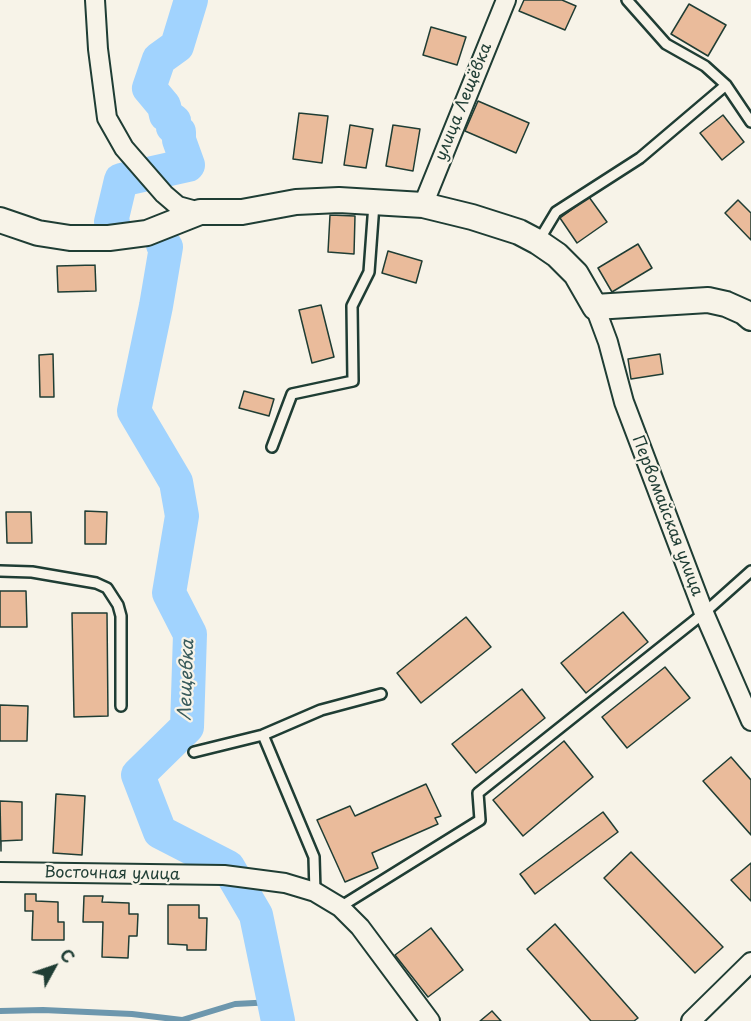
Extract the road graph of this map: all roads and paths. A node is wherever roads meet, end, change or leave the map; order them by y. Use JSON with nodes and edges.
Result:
{"nodes":[{"id":1,"x":94,"y":0,"type":"edge"},
{"id":2,"x":506,"y":0,"type":"edge"},
{"id":3,"x":627,"y":0,"type":"edge"},
{"id":4,"x":726,"y":86,"type":"junction"},
{"id":5,"x":751,"y":122,"type":"edge"},
{"id":6,"x":374,"y":202,"type":"junction"},
{"id":7,"x":423,"y":205,"type":"junction"},
{"id":8,"x":200,"y":212,"type":"junction"},
{"id":9,"x":0,"y":220,"type":"edge"},
{"id":10,"x":538,"y":242,"type":"junction"},
{"id":11,"x":595,"y":307,"type":"junction"},
{"id":12,"x":751,"y":318,"type":"edge"},
{"id":13,"x":272,"y":447,"type":"dead end"},
{"id":14,"x":751,"y":571,"type":"edge"},
{"id":15,"x":0,"y":572,"type":"edge"},
{"id":16,"x":704,"y":613,"type":"junction"},
{"id":17,"x":381,"y":694,"type":"dead end"},
{"id":18,"x":121,"y":706,"type":"dead end"},
{"id":19,"x":751,"y":721,"type":"edge"},
{"id":20,"x":263,"y":735,"type":"junction"},
{"id":21,"x":194,"y":752,"type":"dead end"},
{"id":22,"x":0,"y":872,"type":"edge"},
{"id":23,"x":315,"y":892,"type":"junction"},
{"id":24,"x":340,"y":907,"type":"junction"},
{"id":25,"x":751,"y":962,"type":"edge"},
{"id":26,"x":430,"y":1021,"type":"edge"},
{"id":27,"x":692,"y":1021,"type":"edge"}],
"edges":[{"from":1,"to":8,"type":"street"},
{"from":2,"to":7,"type":"street","name":"улица Лещёвка"},
{"from":3,"to":4,"type":"lane"},
{"from":4,"to":5,"type":"lane"},
{"from":4,"to":10,"type":"lane"},
{"from":6,"to":7,"type":"street"},
{"from":6,"to":8,"type":"street"},
{"from":6,"to":13,"type":"lane"},
{"from":7,"to":10,"type":"street"},
{"from":8,"to":9,"type":"street"},
{"from":10,"to":11,"type":"street"},
{"from":11,"to":12,"type":"street"},
{"from":11,"to":16,"type":"street","name":"Первомайская улица"},
{"from":14,"to":16,"type":"lane"},
{"from":15,"to":18,"type":"lane"},
{"from":16,"to":19,"type":"street","name":"Первомайская улица"},
{"from":16,"to":24,"type":"lane"},
{"from":17,"to":20,"type":"lane"},
{"from":20,"to":21,"type":"lane"},
{"from":20,"to":23,"type":"lane"},
{"from":22,"to":23,"type":"street","name":"Восточная улица"},
{"from":23,"to":24,"type":"street"},
{"from":24,"to":26,"type":"street"},
{"from":25,"to":27,"type":"street"}]}
